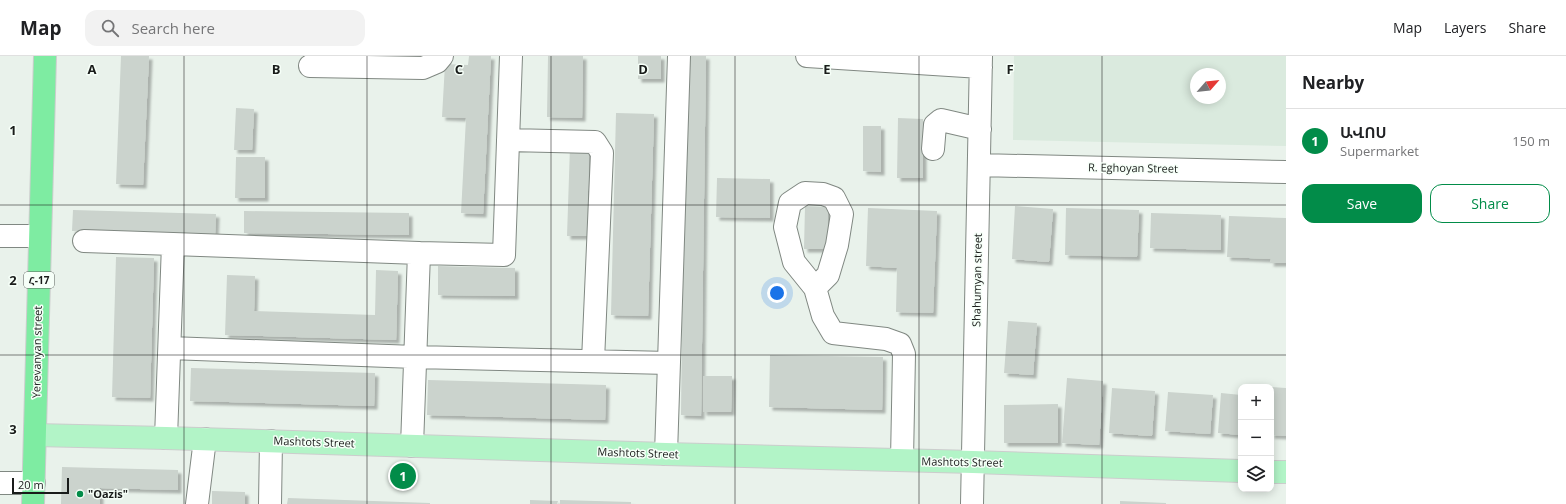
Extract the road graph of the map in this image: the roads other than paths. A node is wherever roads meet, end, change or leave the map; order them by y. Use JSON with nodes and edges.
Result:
{"nodes":[{"id":1,"x":45,"y":56,"type":"edge"},
{"id":2,"x":442,"y":56,"type":"edge"},
{"id":3,"x":511,"y":56,"type":"edge"},
{"id":4,"x":679,"y":56,"type":"edge"},
{"id":5,"x":807,"y":56,"type":"edge"},
{"id":6,"x":981,"y":62,"type":"edge"},
{"id":7,"x":310,"y":66,"type":"dead end"},
{"id":8,"x":980,"y":129,"type":"junction"},
{"id":9,"x":508,"y":140,"type":"junction"},
{"id":10,"x":933,"y":149,"type":"dead end"},
{"id":11,"x":980,"y":165,"type":"junction"},
{"id":12,"x":1286,"y":172,"type":"edge"},
{"id":13,"x":0,"y":236,"type":"edge"},
{"id":14,"x":40,"y":236,"type":"junction"},
{"id":15,"x":84,"y":241,"type":"dead end"},
{"id":16,"x":173,"y":244,"type":"junction"},
{"id":17,"x":419,"y":253,"type":"junction"},
{"id":18,"x":815,"y":288,"type":"dead end"},
{"id":19,"x":170,"y":348,"type":"junction"},
{"id":20,"x":415,"y":357,"type":"junction"},
{"id":21,"x":593,"y":361,"type":"junction"},
{"id":22,"x":669,"y":363,"type":"junction"},
{"id":23,"x":35,"y":435,"type":"junction"},
{"id":24,"x":166,"y":438,"type":"junction"},
{"id":25,"x":205,"y":439,"type":"junction"},
{"id":26,"x":271,"y":441,"type":"junction"},
{"id":27,"x":412,"y":446,"type":"junction"},
{"id":28,"x":666,"y":454,"type":"junction"},
{"id":29,"x":902,"y":460,"type":"junction"},
{"id":30,"x":973,"y":462,"type":"junction"},
{"id":31,"x":1238,"y":471,"type":"edge"},
{"id":32,"x":1274,"y":472,"type":"edge"},
{"id":33,"x":1286,"y":472,"type":"edge"},
{"id":34,"x":0,"y":483,"type":"edge"},
{"id":35,"x":34,"y":483,"type":"junction"},
{"id":36,"x":33,"y":504,"type":"edge"},
{"id":37,"x":197,"y":504,"type":"edge"},
{"id":38,"x":270,"y":504,"type":"edge"},
{"id":39,"x":972,"y":504,"type":"edge"}],
"edges":[{"from":1,"to":14,"type":"highway","name":"Yerevanyan street","number":"Հ-17"},
{"from":2,"to":7,"type":"street"},
{"from":3,"to":9,"type":"street"},
{"from":4,"to":22,"type":"street"},
{"from":5,"to":6,"type":"street"},
{"from":6,"to":8,"type":"street","name":"Shahumyan street"},
{"from":8,"to":10,"type":"street"},
{"from":8,"to":11,"type":"street","name":"Shahumyan street"},
{"from":9,"to":17,"type":"street"},
{"from":9,"to":21,"type":"street"},
{"from":11,"to":12,"type":"street","name":"R. Eghoyan Street"},
{"from":11,"to":30,"type":"street","name":"Shahumyan street"},
{"from":13,"to":14,"type":"street"},
{"from":14,"to":23,"type":"highway","name":"Yerevanyan street","number":"Հ-17"},
{"from":15,"to":16,"type":"street"},
{"from":16,"to":17,"type":"street"},
{"from":16,"to":19,"type":"street"},
{"from":17,"to":20,"type":"street"},
{"from":18,"to":29,"type":"street"},
{"from":19,"to":20,"type":"street"},
{"from":19,"to":24,"type":"street"},
{"from":20,"to":21,"type":"street"},
{"from":20,"to":27,"type":"street"},
{"from":21,"to":22,"type":"street"},
{"from":22,"to":28,"type":"street"},
{"from":23,"to":24,"type":"main road","name":"Mashtots Street"},
{"from":23,"to":35,"type":"highway","name":"Yerevanyan street","number":"Հ-17"},
{"from":24,"to":25,"type":"main road","name":"Mashtots Street"},
{"from":25,"to":26,"type":"main road","name":"Mashtots Street"},
{"from":25,"to":37,"type":"street"},
{"from":26,"to":27,"type":"main road","name":"Mashtots Street"},
{"from":26,"to":38,"type":"street"},
{"from":27,"to":28,"type":"main road","name":"Mashtots Street"},
{"from":28,"to":29,"type":"main road","name":"Mashtots Street"},
{"from":29,"to":30,"type":"main road","name":"Mashtots Street"},
{"from":30,"to":31,"type":"main road","name":"Mashtots Street"},
{"from":30,"to":39,"type":"street","name":"Shahumyan street"},
{"from":32,"to":33,"type":"main road"},
{"from":34,"to":35,"type":"street"},
{"from":35,"to":36,"type":"highway","name":"Yerevanyan street","number":"Հ-17"}]}
